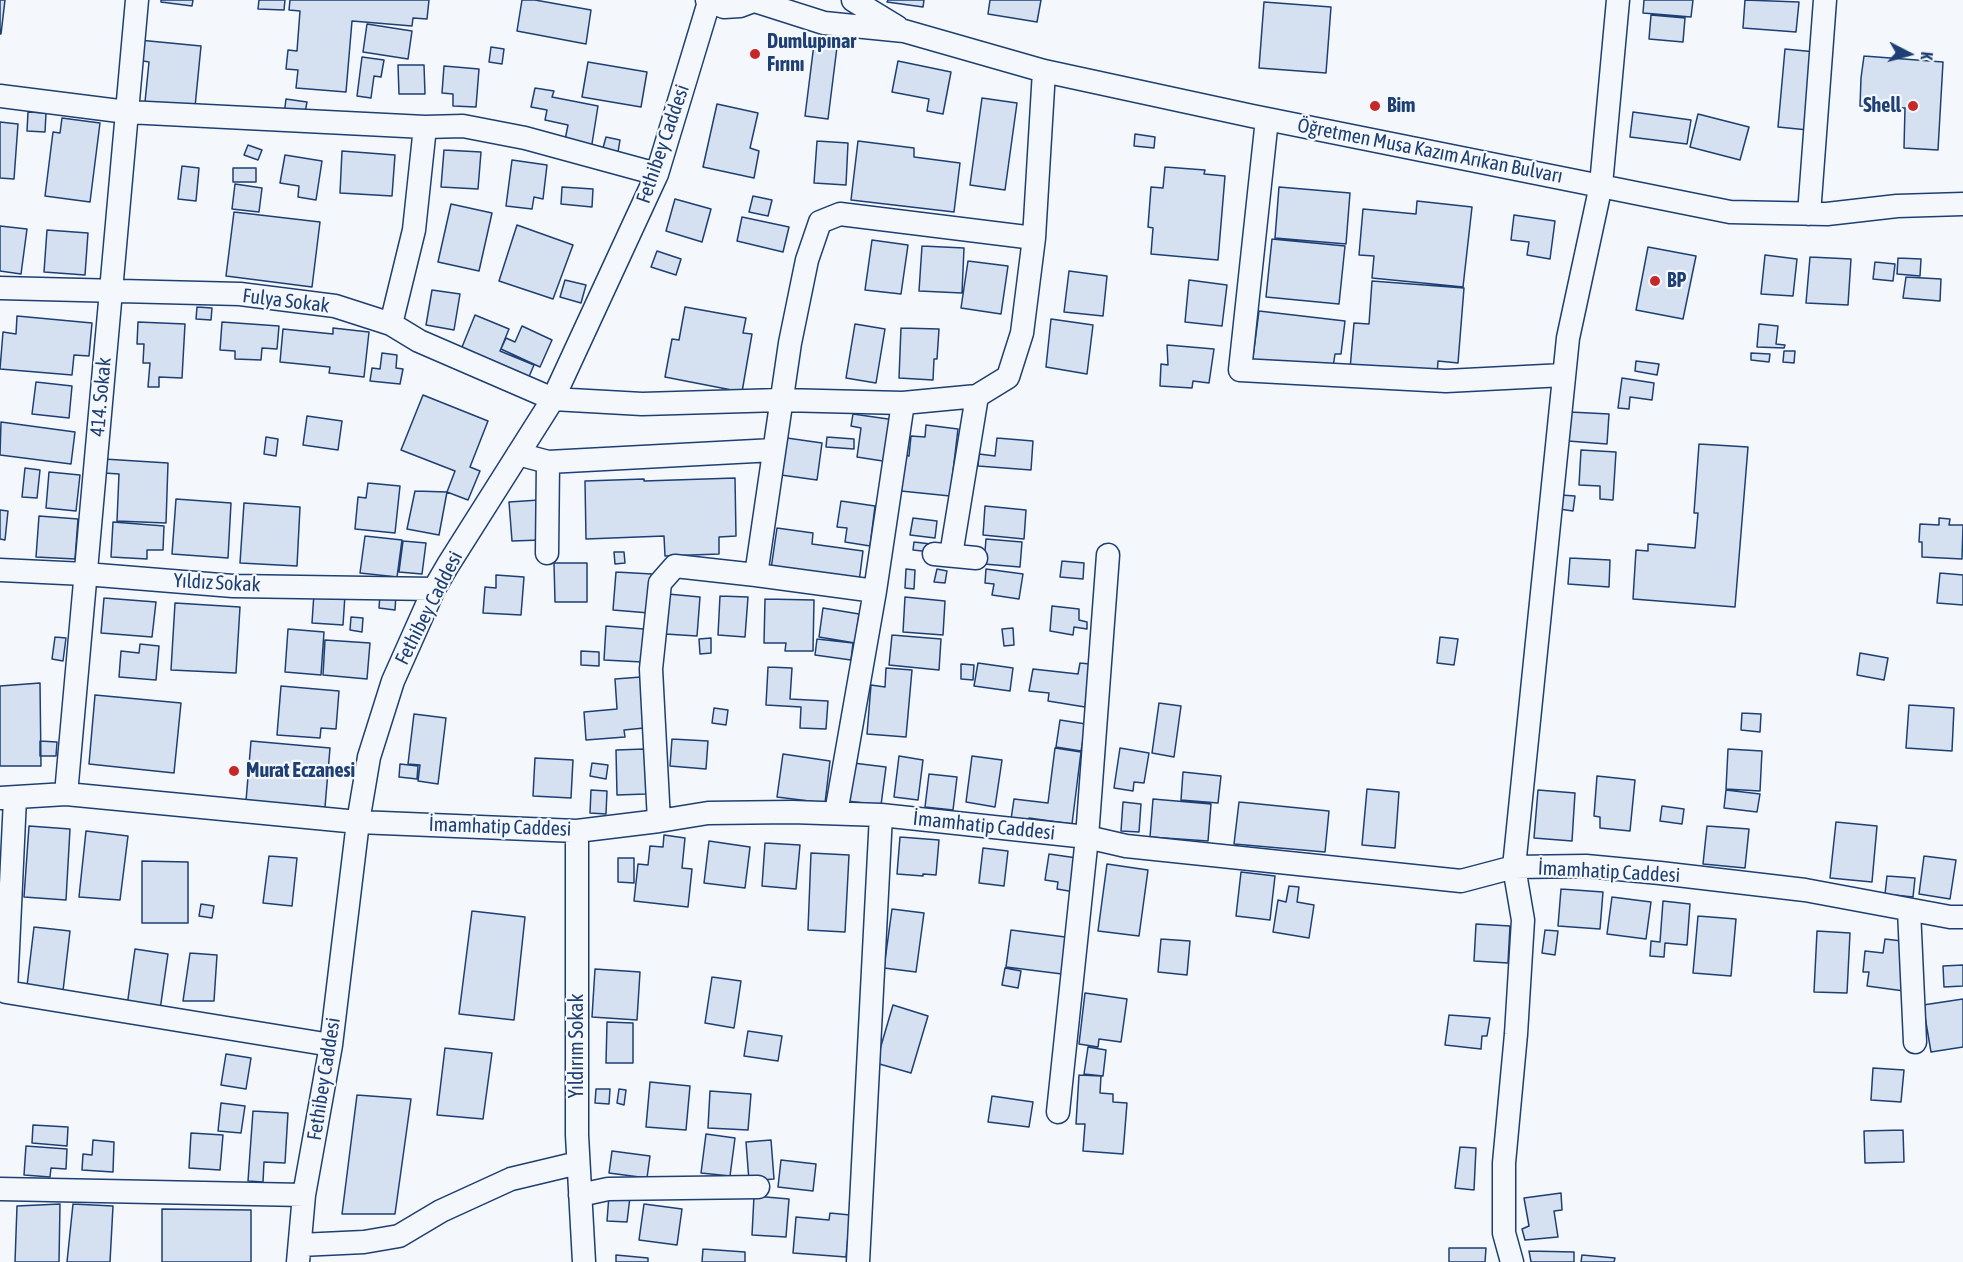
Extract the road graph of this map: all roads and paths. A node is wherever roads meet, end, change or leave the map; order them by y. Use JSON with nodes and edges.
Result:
{"nodes":[{"id":1,"x":137,"y":0,"type":"edge"},
{"id":2,"x":853,"y":0,"type":"edge"},
{"id":3,"x":1618,"y":0,"type":"edge"},
{"id":4,"x":1825,"y":0,"type":"edge"},
{"id":5,"x":708,"y":1,"type":"edge"},
{"id":6,"x":755,"y":1,"type":"edge"},
{"id":7,"x":904,"y":31,"type":"junction"},
{"id":8,"x":1044,"y":71,"type":"junction"},
{"id":9,"x":0,"y":96,"type":"edge"},
{"id":10,"x":127,"y":112,"type":"junction"},
{"id":11,"x":1267,"y":119,"type":"junction"},
{"id":12,"x":425,"y":127,"type":"junction"},
{"id":13,"x":657,"y":174,"type":"junction"},
{"id":14,"x":1601,"y":185,"type":"junction"},
{"id":15,"x":1963,"y":204,"type":"edge"},
{"id":16,"x":1809,"y":214,"type":"junction"},
{"id":17,"x":1034,"y":238,"type":"junction"},
{"id":18,"x":0,"y":288,"type":"edge"},
{"id":19,"x":112,"y":290,"type":"junction"},
{"id":20,"x":391,"y":324,"type":"junction"},
{"id":21,"x":1564,"y":375,"type":"junction"},
{"id":22,"x":977,"y":396,"type":"junction"},
{"id":23,"x":553,"y":399,"type":"junction"},
{"id":24,"x":781,"y":400,"type":"junction"},
{"id":25,"x":903,"y":403,"type":"junction"},
{"id":26,"x":774,"y":450,"type":"junction"},
{"id":27,"x":518,"y":454,"type":"junction"},
{"id":28,"x":548,"y":462,"type":"junction"},
{"id":29,"x":547,"y":553,"type":"dead end"},
{"id":30,"x":1108,"y":555,"type":"dead end"},
{"id":31,"x":976,"y":558,"type":"dead end"},
{"id":32,"x":0,"y":570,"type":"edge"},
{"id":33,"x":85,"y":574,"type":"junction"},
{"id":34,"x":756,"y":575,"type":"junction"},
{"id":35,"x":435,"y":589,"type":"junction"},
{"id":36,"x":875,"y":591,"type":"junction"},
{"id":37,"x":66,"y":794,"type":"junction"},
{"id":38,"x":7,"y":798,"type":"edge"},
{"id":39,"x":836,"y":813,"type":"junction"},
{"id":40,"x":881,"y":815,"type":"junction"},
{"id":41,"x":659,"y":821,"type":"junction"},
{"id":42,"x":358,"y":822,"type":"junction"},
{"id":43,"x":577,"y":831,"type":"junction"},
{"id":44,"x":1087,"y":837,"type":"junction"},
{"id":45,"x":1514,"y":867,"type":"junction"},
{"id":46,"x":1909,"y":909,"type":"junction"},
{"id":47,"x":1963,"y":918,"type":"edge"},
{"id":48,"x":1915,"y":1042,"type":"dead end"},
{"id":49,"x":331,"y":1045,"type":"junction"},
{"id":50,"x":1059,"y":1112,"type":"dead end"},
{"id":51,"x":578,"y":1163,"type":"junction"},
{"id":52,"x":758,"y":1187,"type":"dead end"},
{"id":53,"x":0,"y":1189,"type":"edge"},
{"id":54,"x":304,"y":1195,"type":"junction"},
{"id":55,"x":580,"y":1195,"type":"junction"},
{"id":56,"x":299,"y":1253,"type":"edge"},
{"id":57,"x":584,"y":1262,"type":"edge"},
{"id":58,"x":858,"y":1262,"type":"edge"},
{"id":59,"x":1512,"y":1262,"type":"edge"}],
"edges":[{"from":1,"to":10,"type":"street","name":"414. Sokak"},
{"from":2,"to":7,"type":"street","name":"Öğretmen Musa Kazım Arıkan Bulvarı"},
{"from":3,"to":14,"type":"street"},
{"from":4,"to":16,"type":"street"},
{"from":5,"to":6,"type":"street"},
{"from":5,"to":13,"type":"street","name":"Fethibey Caddesi"},
{"from":6,"to":7,"type":"street","name":"Öğretmen Musa Kazım Arıkan Bulvarı"},
{"from":7,"to":8,"type":"street","name":"Öğretmen Musa Kazım Arıkan Bulvarı"},
{"from":8,"to":11,"type":"street","name":"Öğretmen Musa Kazım Arıkan Bulvarı"},
{"from":8,"to":17,"type":"street"},
{"from":9,"to":10,"type":"street"},
{"from":10,"to":12,"type":"street"},
{"from":10,"to":19,"type":"street","name":"414. Sokak"},
{"from":11,"to":14,"type":"street","name":"Öğretmen Musa Kazım Arıkan Bulvarı"},
{"from":11,"to":21,"type":"street"},
{"from":12,"to":13,"type":"street"},
{"from":12,"to":20,"type":"street"},
{"from":13,"to":23,"type":"street","name":"Fethibey Caddesi"},
{"from":14,"to":16,"type":"street","name":"Öğretmen Musa Kazım Arıkan Bulvarı"},
{"from":14,"to":21,"type":"street"},
{"from":15,"to":16,"type":"street","name":"Öğretmen Musa Kazım Arıkan Bulvarı"},
{"from":17,"to":22,"type":"street"},
{"from":17,"to":24,"type":"street"},
{"from":18,"to":19,"type":"street","name":"Fulya Sokak"},
{"from":19,"to":20,"type":"street","name":"Fulya Sokak"},
{"from":19,"to":33,"type":"street","name":"414. Sokak"},
{"from":20,"to":23,"type":"street","name":"Fulya Sokak"},
{"from":21,"to":45,"type":"street"},
{"from":22,"to":25,"type":"street"},
{"from":22,"to":31,"type":"street"},
{"from":23,"to":24,"type":"street"},
{"from":23,"to":27,"type":"street","name":"Fethibey Caddesi"},
{"from":24,"to":25,"type":"street"},
{"from":24,"to":26,"type":"street"},
{"from":25,"to":36,"type":"street"},
{"from":26,"to":28,"type":"street"},
{"from":26,"to":34,"type":"street"},
{"from":27,"to":28,"type":"street"},
{"from":27,"to":35,"type":"street","name":"Fethibey Caddesi"},
{"from":28,"to":29,"type":"street"},
{"from":30,"to":44,"type":"street"},
{"from":32,"to":33,"type":"street","name":"Yıldız Sokak"},
{"from":33,"to":35,"type":"street","name":"Yıldız Sokak"},
{"from":33,"to":37,"type":"street","name":"414. Sokak"},
{"from":34,"to":36,"type":"street"},
{"from":34,"to":41,"type":"street"},
{"from":35,"to":42,"type":"street","name":"Fethibey Caddesi"},
{"from":36,"to":39,"type":"street"},
{"from":37,"to":38,"type":"street","name":"İmamhatip Caddesi"},
{"from":37,"to":42,"type":"street","name":"İmamhatip Caddesi"},
{"from":38,"to":49,"type":"street"},
{"from":39,"to":40,"type":"street","name":"İmamhatip Caddesi"},
{"from":39,"to":41,"type":"street","name":"İmamhatip Caddesi"},
{"from":40,"to":44,"type":"street","name":"İmamhatip Caddesi"},
{"from":40,"to":58,"type":"street"},
{"from":41,"to":43,"type":"street","name":"İmamhatip Caddesi"},
{"from":42,"to":43,"type":"street","name":"İmamhatip Caddesi"},
{"from":42,"to":49,"type":"street","name":"Fethibey Caddesi"},
{"from":43,"to":51,"type":"street","name":"Yıldırım Sokak"},
{"from":44,"to":45,"type":"street","name":"İmamhatip Caddesi"},
{"from":44,"to":50,"type":"street"},
{"from":45,"to":46,"type":"street","name":"İmamhatip Caddesi"},
{"from":45,"to":59,"type":"street"},
{"from":46,"to":47,"type":"street","name":"İmamhatip Caddesi"},
{"from":46,"to":48,"type":"street"},
{"from":49,"to":54,"type":"street","name":"Fethibey Caddesi"},
{"from":51,"to":55,"type":"street","name":"Yıldırım Sokak"},
{"from":51,"to":56,"type":"street"},
{"from":52,"to":55,"type":"street"},
{"from":53,"to":54,"type":"street"},
{"from":54,"to":56,"type":"street","name":"Fethibey Caddesi"},
{"from":55,"to":57,"type":"street","name":"Yıldırım Sokak"}]}
